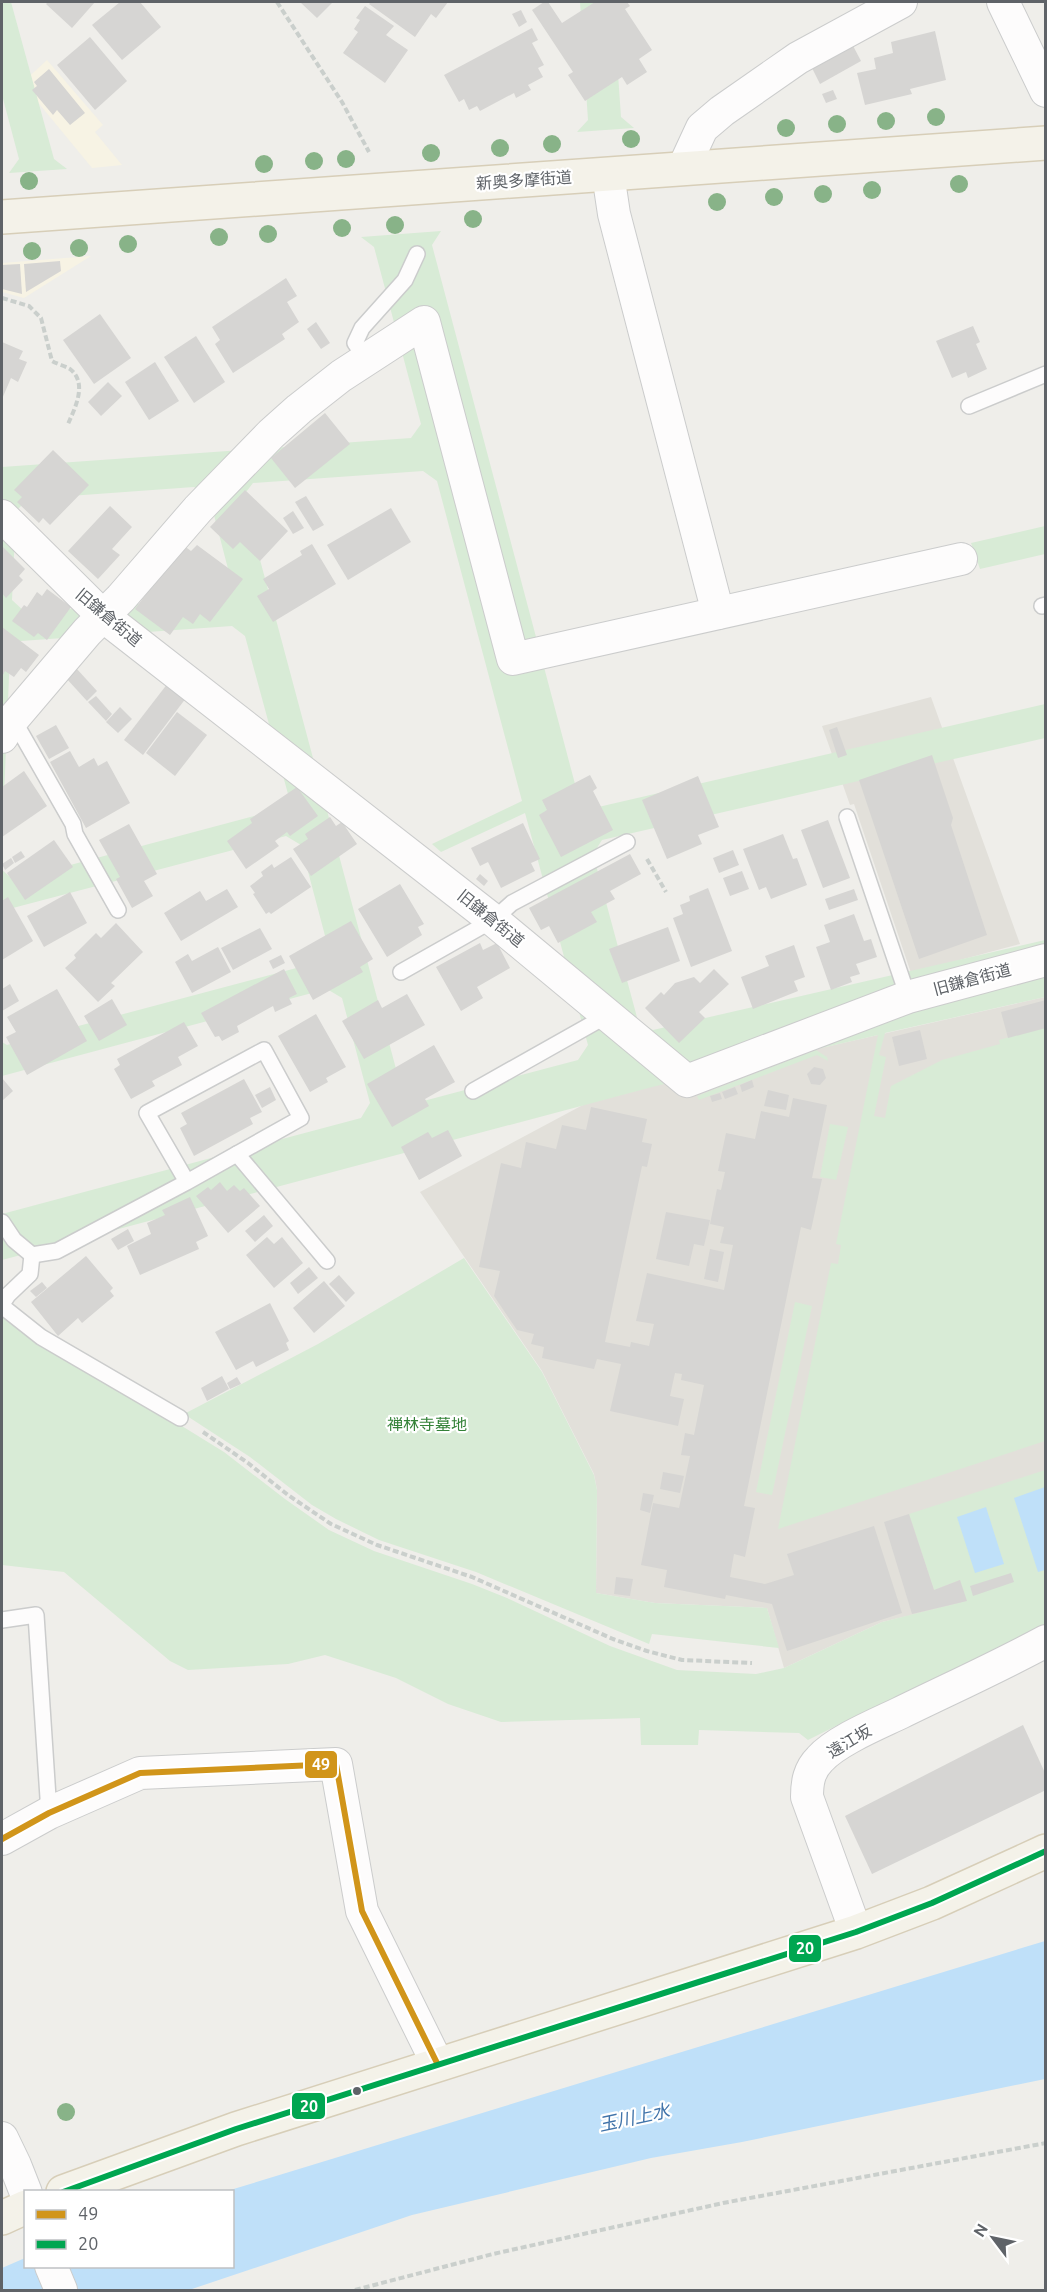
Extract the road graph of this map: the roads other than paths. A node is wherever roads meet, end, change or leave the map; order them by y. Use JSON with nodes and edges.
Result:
{"nodes":[{"id":1,"x":899,"y":2,"type":"edge"},
{"id":2,"x":1003,"y":2,"type":"edge"},
{"id":3,"x":1046,"y":91,"type":"edge"},
{"id":4,"x":1046,"y":143,"type":"edge"},
{"id":5,"x":683,"y":169,"type":"junction"},
{"id":6,"x":608,"y":174,"type":"junction"},
{"id":7,"x":2,"y":217,"type":"edge"},
{"id":8,"x":417,"y":254,"type":"dead end"},
{"id":9,"x":366,"y":359,"type":"junction"},
{"id":10,"x":1046,"y":374,"type":"edge"},
{"id":11,"x":969,"y":406,"type":"dead end"},
{"id":12,"x":2,"y":516,"type":"edge"},
{"id":13,"x":962,"y":559,"type":"dead end"},
{"id":14,"x":718,"y":613,"type":"junction"},
{"id":15,"x":103,"y":616,"type":"junction"},
{"id":16,"x":7,"y":728,"type":"edge"},
{"id":17,"x":847,"y":818,"type":"dead end"},
{"id":18,"x":627,"y":842,"type":"dead end"},
{"id":19,"x":118,"y":910,"type":"dead end"},
{"id":20,"x":493,"y":920,"type":"junction"},
{"id":21,"x":1046,"y":960,"type":"edge"},
{"id":22,"x":400,"y":972,"type":"dead end"},
{"id":23,"x":908,"y":997,"type":"junction"},
{"id":24,"x":608,"y":1015,"type":"junction"},
{"id":25,"x":473,"y":1091,"type":"dead end"},
{"id":26,"x":237,"y":1154,"type":"junction"},
{"id":27,"x":187,"y":1182,"type":"junction"},
{"id":28,"x":2,"y":1222,"type":"edge"},
{"id":29,"x":32,"y":1255,"type":"junction"},
{"id":30,"x":327,"y":1261,"type":"dead end"},
{"id":31,"x":2,"y":1305,"type":"edge"},
{"id":32,"x":180,"y":1418,"type":"road end"},
{"id":33,"x":2,"y":1620,"type":"edge"},
{"id":34,"x":1046,"y":1641,"type":"edge"},
{"id":35,"x":49,"y":1813,"type":"junction"},
{"id":36,"x":2,"y":1839,"type":"edge"},
{"id":37,"x":1046,"y":1851,"type":"edge"},
{"id":38,"x":856,"y":1932,"type":"junction"},
{"id":39,"x":437,"y":2063,"type":"junction"},
{"id":40,"x":2,"y":2138,"type":"edge"},
{"id":41,"x":25,"y":2190,"type":"edge"},
{"id":42,"x":68,"y":2190,"type":"edge"},
{"id":43,"x":24,"y":2208,"type":"edge"},
{"id":44,"x":2,"y":2218,"type":"edge"},
{"id":45,"x":52,"y":2268,"type":"edge"},
{"id":46,"x":61,"y":2290,"type":"edge"}],
"edges":[{"from":1,"to":5,"type":"street"},
{"from":2,"to":3,"type":"street"},
{"from":4,"to":5,"type":"main road","name":"新奥多摩街道"},
{"from":5,"to":6,"type":"main road","name":"新奥多摩街道"},
{"from":6,"to":7,"type":"main road","name":"新奥多摩街道"},
{"from":6,"to":14,"type":"street"},
{"from":8,"to":9,"type":"lane"},
{"from":9,"to":14,"type":"street"},
{"from":9,"to":15,"type":"street"},
{"from":10,"to":11,"type":"lane"},
{"from":12,"to":15,"type":"street","name":"旧鎌倉街道"},
{"from":13,"to":14,"type":"street"},
{"from":15,"to":16,"type":"street"},
{"from":15,"to":20,"type":"street","name":"旧鎌倉街道"},
{"from":16,"to":19,"type":"lane"},
{"from":17,"to":23,"type":"lane"},
{"from":18,"to":20,"type":"lane"},
{"from":20,"to":22,"type":"lane"},
{"from":20,"to":24,"type":"street","name":"旧鎌倉街道"},
{"from":21,"to":23,"type":"street","name":"旧鎌倉街道"},
{"from":23,"to":24,"type":"street","name":"旧鎌倉街道"},
{"from":24,"to":25,"type":"lane"},
{"from":26,"to":27,"type":"lane"},
{"from":26,"to":27,"type":"lane"},
{"from":26,"to":30,"type":"lane"},
{"from":27,"to":29,"type":"lane"},
{"from":28,"to":29,"type":"lane"},
{"from":29,"to":31,"type":"lane"},
{"from":31,"to":32,"type":"lane"},
{"from":33,"to":35,"type":"lane"},
{"from":34,"to":38,"type":"street","name":"遠江坂"},
{"from":35,"to":36,"type":"street"},
{"from":35,"to":39,"type":"street"},
{"from":37,"to":38,"type":"main road"},
{"from":38,"to":39,"type":"main road"},
{"from":39,"to":42,"type":"main road"},
{"from":40,"to":41,"type":"street"},
{"from":43,"to":44,"type":"main road"},
{"from":45,"to":46,"type":"street"}]}
